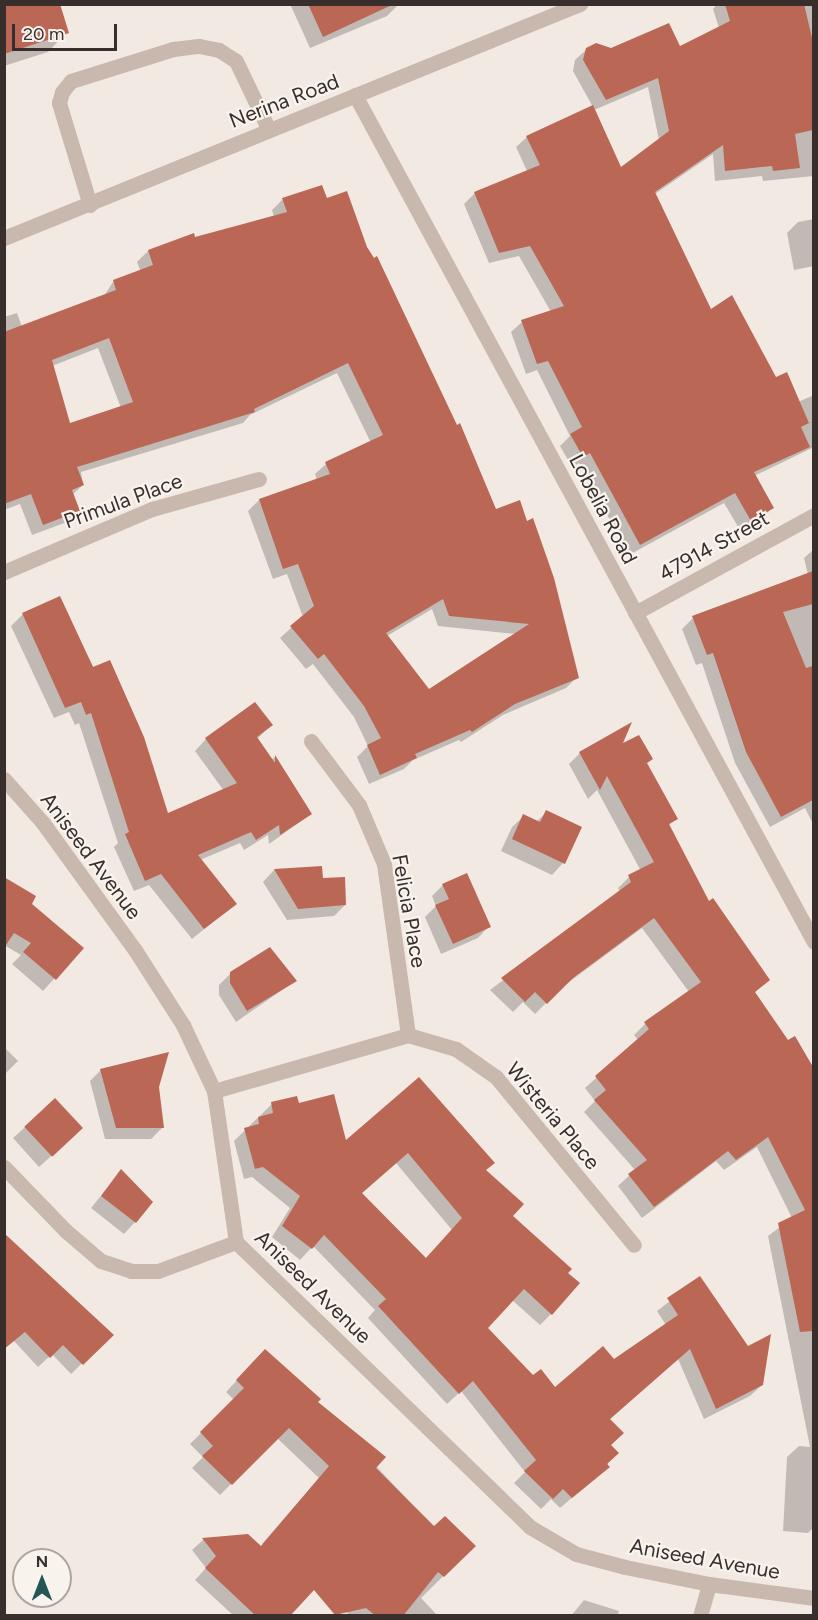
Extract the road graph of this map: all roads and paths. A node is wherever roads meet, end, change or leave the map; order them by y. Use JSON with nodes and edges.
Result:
{"nodes":[{"id":1,"x":580,"y":4,"type":"edge"},
{"id":2,"x":355,"y":95,"type":"junction"},
{"id":3,"x":268,"y":128,"type":"junction"},
{"id":4,"x":90,"y":205,"type":"junction"},
{"id":5,"x":4,"y":238,"type":"edge"},
{"id":6,"x":259,"y":479,"type":"dead end"},
{"id":7,"x":813,"y":515,"type":"edge"},
{"id":8,"x":4,"y":572,"type":"edge"},
{"id":9,"x":635,"y":614,"type":"junction"},
{"id":10,"x":311,"y":741,"type":"dead end"},
{"id":11,"x":4,"y":779,"type":"edge"},
{"id":12,"x":813,"y":942,"type":"edge"},
{"id":13,"x":408,"y":1035,"type":"junction"},
{"id":14,"x":214,"y":1091,"type":"junction"},
{"id":15,"x":4,"y":1167,"type":"edge"},
{"id":16,"x":236,"y":1242,"type":"junction"},
{"id":17,"x":634,"y":1245,"type":"dead end"},
{"id":18,"x":709,"y":1584,"type":"junction"},
{"id":19,"x":813,"y":1598,"type":"edge"},
{"id":20,"x":700,"y":1616,"type":"edge"}],
"edges":[{"from":1,"to":2,"type":"street","name":"Nerina Road"},
{"from":2,"to":3,"type":"street","name":"Nerina Road"},
{"from":2,"to":9,"type":"street","name":"Lobelia Road"},
{"from":3,"to":4,"type":"street","name":"Nerina Road"},
{"from":3,"to":4,"type":"street"},
{"from":4,"to":5,"type":"street","name":"Nerina Road"},
{"from":6,"to":8,"type":"street","name":"Primula Place"},
{"from":7,"to":9,"type":"street","name":"47914 Street"},
{"from":9,"to":12,"type":"street","name":"Lobelia Road"},
{"from":10,"to":13,"type":"street","name":"Felicia Place"},
{"from":11,"to":14,"type":"street","name":"Aniseed Avenue"},
{"from":13,"to":14,"type":"street"},
{"from":13,"to":17,"type":"street","name":"Wisteria Place"},
{"from":14,"to":16,"type":"street","name":"Aniseed Avenue"},
{"from":15,"to":16,"type":"street"},
{"from":16,"to":18,"type":"street","name":"Aniseed Avenue"},
{"from":18,"to":19,"type":"street","name":"Aniseed Avenue"},
{"from":18,"to":20,"type":"street"}]}
